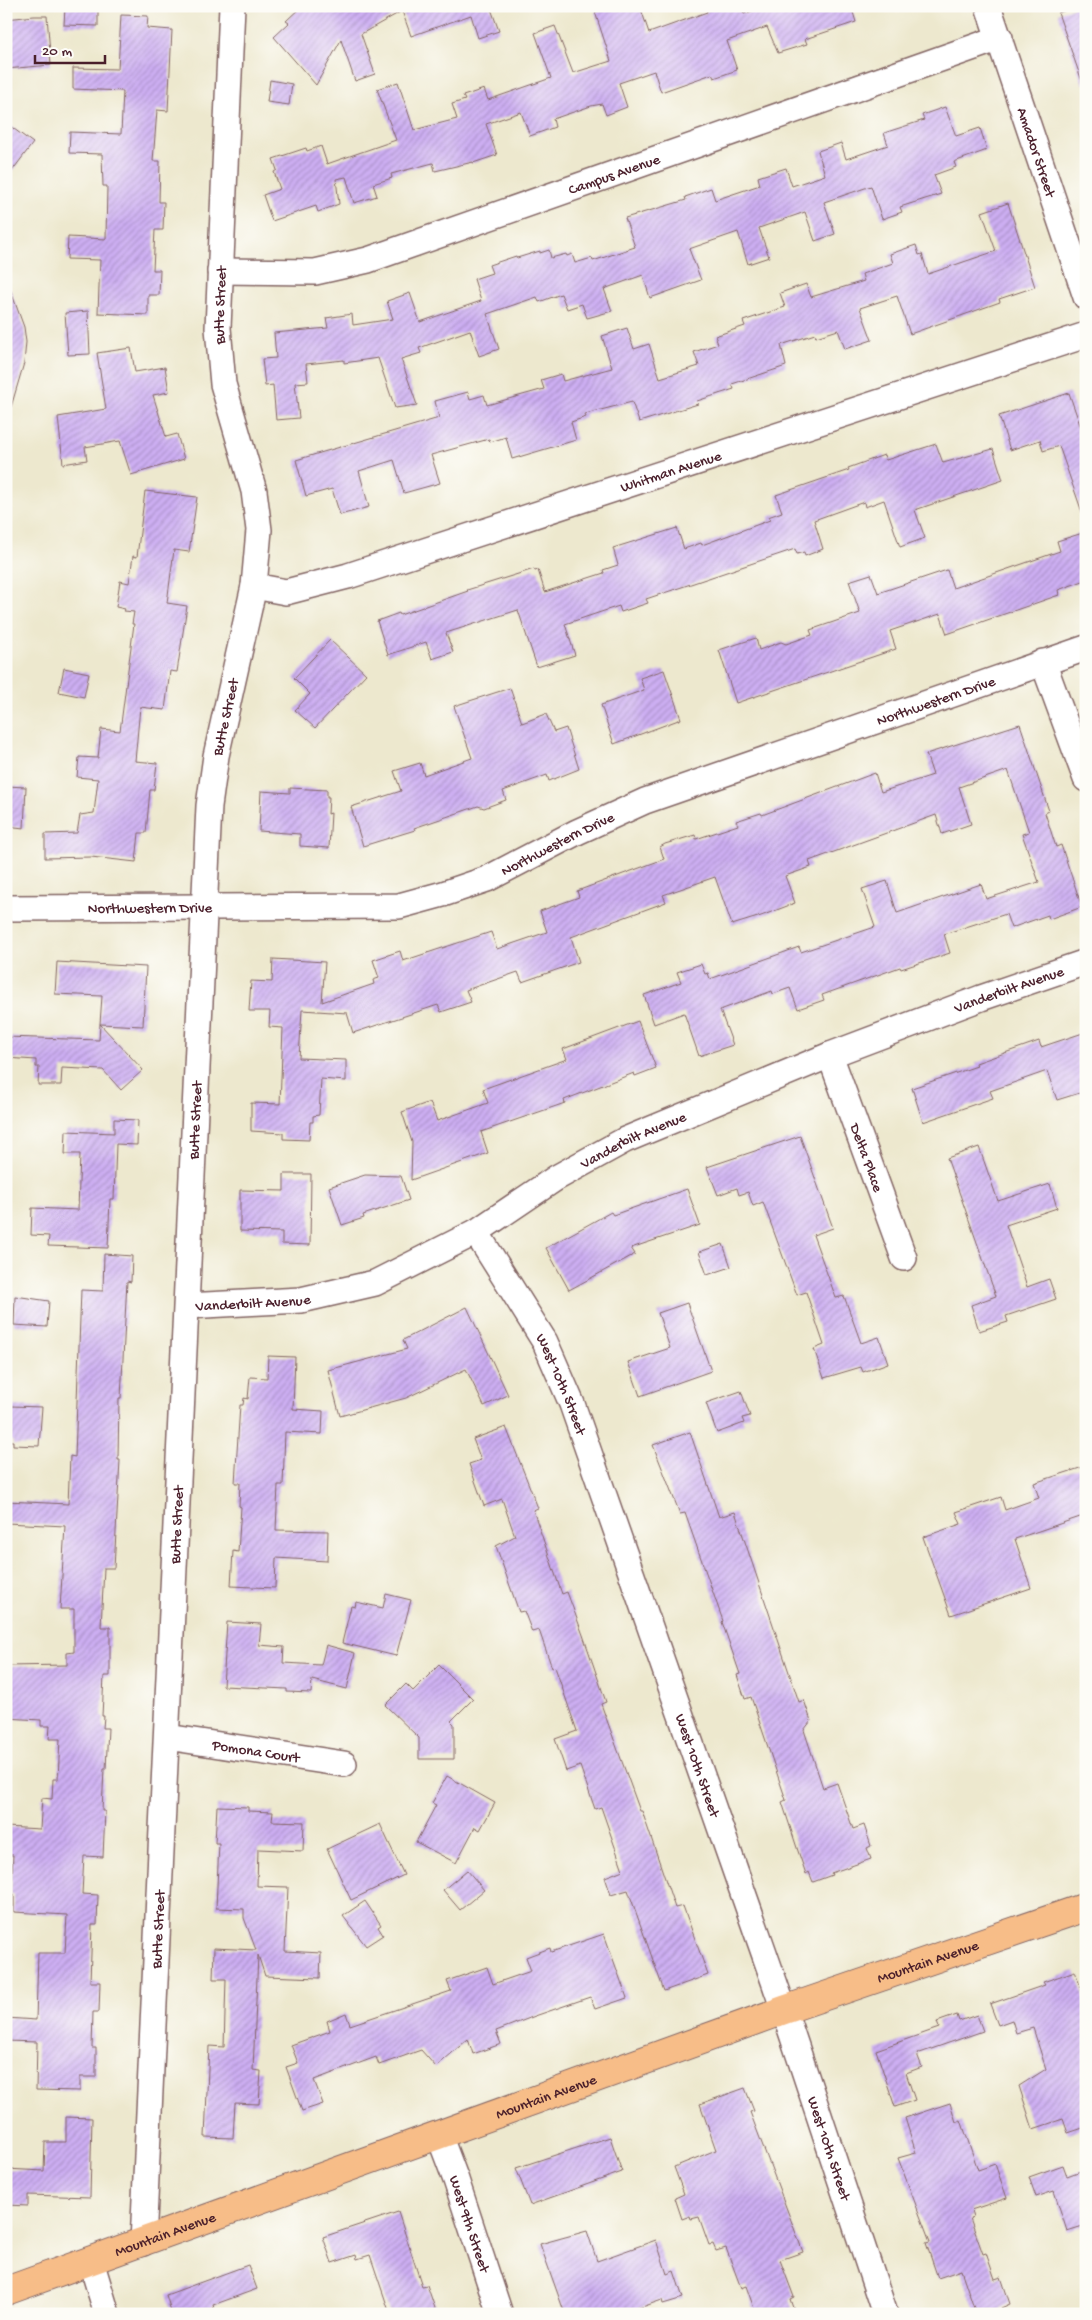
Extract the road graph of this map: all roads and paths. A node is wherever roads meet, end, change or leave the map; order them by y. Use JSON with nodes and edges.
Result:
{"nodes":[{"id":1,"x":232,"y":6,"type":"edge"},
{"id":2,"x":988,"y":6,"type":"edge"},
{"id":3,"x":1000,"y":38,"type":"junction"},
{"id":4,"x":220,"y":271,"type":"junction"},
{"id":5,"x":1086,"y":297,"type":"edge"},
{"id":6,"x":1086,"y":335,"type":"edge"},
{"id":7,"x":254,"y":586,"type":"junction"},
{"id":8,"x":1086,"y":648,"type":"edge"},
{"id":9,"x":1043,"y":662,"type":"junction"},
{"id":10,"x":1086,"y":779,"type":"edge"},
{"id":11,"x":6,"y":908,"type":"edge"},
{"id":12,"x":205,"y":908,"type":"junction"},
{"id":13,"x":1086,"y":962,"type":"edge"},
{"id":14,"x":830,"y":1055,"type":"junction"},
{"id":15,"x":476,"y":1232,"type":"junction"},
{"id":16,"x":904,"y":1258,"type":"dead end"},
{"id":17,"x":187,"y":1306,"type":"junction"},
{"id":18,"x":167,"y":1737,"type":"junction"},
{"id":19,"x":344,"y":1764,"type":"dead end"},
{"id":20,"x":1086,"y":1907,"type":"edge"},
{"id":21,"x":784,"y":2010,"type":"junction"},
{"id":22,"x":439,"y":2135,"type":"junction"},
{"id":23,"x":143,"y":2243,"type":"junction"},
{"id":24,"x":91,"y":2261,"type":"junction"},
{"id":25,"x":6,"y":2291,"type":"edge"},
{"id":26,"x":107,"y":2314,"type":"edge"},
{"id":27,"x":500,"y":2314,"type":"edge"},
{"id":28,"x":885,"y":2314,"type":"edge"}],
"edges":[{"from":1,"to":4,"type":"street","name":"Butte Street"},
{"from":2,"to":3,"type":"street","name":"Amador Street"},
{"from":3,"to":4,"type":"street","name":"Campus Avenue"},
{"from":3,"to":5,"type":"street","name":"Amador Street"},
{"from":4,"to":7,"type":"street","name":"Butte Street"},
{"from":6,"to":7,"type":"street","name":"Whitman Avenue"},
{"from":7,"to":12,"type":"street","name":"Butte Street"},
{"from":8,"to":9,"type":"street","name":"Northwestern Drive"},
{"from":9,"to":10,"type":"street"},
{"from":9,"to":12,"type":"street","name":"Northwestern Drive"},
{"from":11,"to":12,"type":"street","name":"Northwestern Drive"},
{"from":12,"to":17,"type":"street","name":"Butte Street"},
{"from":13,"to":14,"type":"street","name":"Vanderbilt Avenue"},
{"from":14,"to":15,"type":"street","name":"Vanderbilt Avenue"},
{"from":14,"to":16,"type":"street","name":"Delta Place"},
{"from":15,"to":17,"type":"street","name":"Vanderbilt Avenue"},
{"from":15,"to":21,"type":"street","name":"West 10th Street"},
{"from":17,"to":18,"type":"street","name":"Butte Street"},
{"from":18,"to":19,"type":"street","name":"Pomona Court"},
{"from":18,"to":23,"type":"street","name":"Butte Street"},
{"from":20,"to":21,"type":"main road","name":"Mountain Avenue"},
{"from":21,"to":22,"type":"main road","name":"Mountain Avenue"},
{"from":21,"to":28,"type":"street","name":"West 10th Street"},
{"from":22,"to":23,"type":"main road","name":"Mountain Avenue"},
{"from":22,"to":27,"type":"street","name":"West 9th Street"},
{"from":23,"to":24,"type":"main road","name":"Mountain Avenue"},
{"from":24,"to":25,"type":"main road","name":"Mountain Avenue"},
{"from":24,"to":26,"type":"street"}]}
